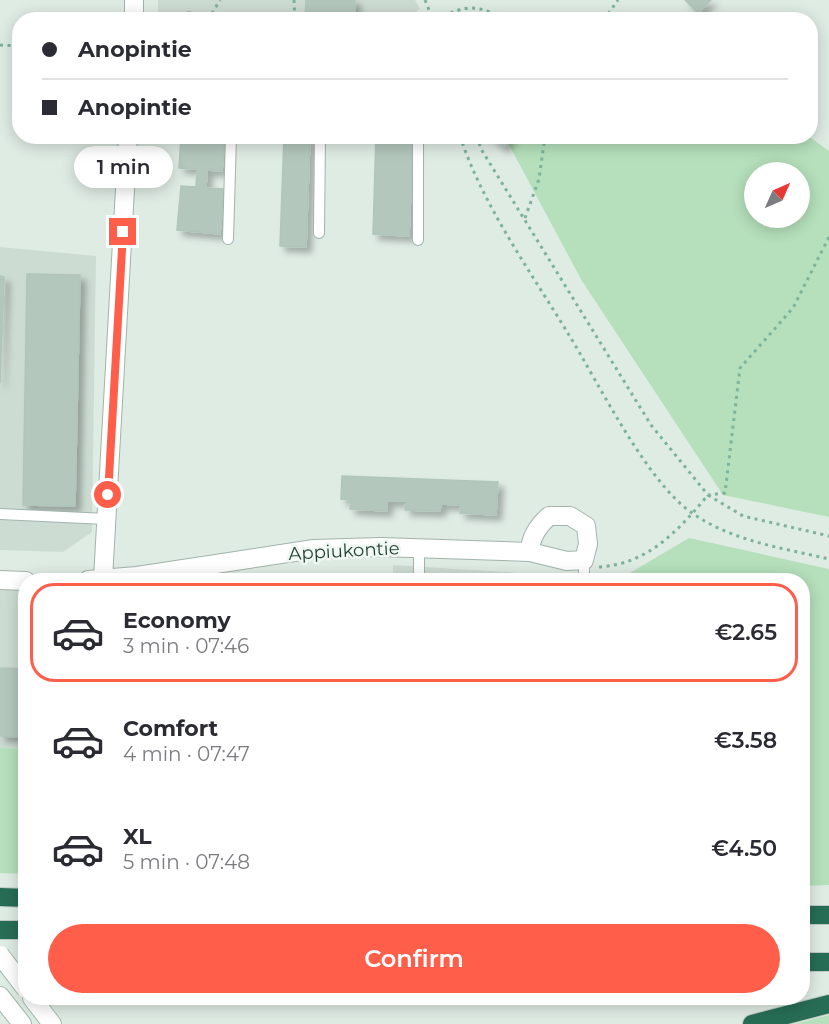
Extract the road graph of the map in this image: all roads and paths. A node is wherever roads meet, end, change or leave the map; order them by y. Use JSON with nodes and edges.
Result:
{"nodes":[{"id":1,"x":451,"y":12,"type":"edge"},
{"id":2,"x":491,"y":12,"type":"edge"},
{"id":3,"x":128,"y":144,"type":"edge"},
{"id":4,"x":231,"y":144,"type":"edge"},
{"id":5,"x":321,"y":144,"type":"edge"},
{"id":6,"x":418,"y":144,"type":"edge"},
{"id":7,"x":463,"y":144,"type":"edge"},
{"id":8,"x":479,"y":144,"type":"edge"},
{"id":9,"x":543,"y":144,"type":"edge"},
{"id":10,"x":525,"y":219,"type":"junction"},
{"id":11,"x":319,"y":233,"type":"dead end"},
{"id":12,"x":829,"y":237,"type":"edge"},
{"id":13,"x":228,"y":239,"type":"dead end"},
{"id":14,"x":418,"y":240,"type":"dead end"},
{"id":15,"x":708,"y":495,"type":"junction"},
{"id":16,"x":693,"y":513,"type":"junction"},
{"id":17,"x":0,"y":514,"type":"edge"},
{"id":18,"x":106,"y":519,"type":"junction"},
{"id":19,"x":829,"y":536,"type":"edge"},
{"id":20,"x":419,"y":549,"type":"junction"},
{"id":21,"x":530,"y":552,"type":"junction"},
{"id":22,"x":829,"y":560,"type":"edge"},
{"id":23,"x":592,"y":564,"type":"junction"},
{"id":24,"x":96,"y":573,"type":"edge"},
{"id":25,"x":168,"y":573,"type":"edge"},
{"id":26,"x":419,"y":573,"type":"edge"},
{"id":27,"x":588,"y":573,"type":"edge"},
{"id":28,"x":0,"y":580,"type":"edge"},
{"id":29,"x":18,"y":581,"type":"edge"},
{"id":30,"x":0,"y":897,"type":"edge"},
{"id":31,"x":18,"y":898,"type":"edge"},
{"id":32,"x":810,"y":915,"type":"edge"},
{"id":33,"x":829,"y":915,"type":"edge"},
{"id":34,"x":0,"y":930,"type":"edge"},
{"id":35,"x":18,"y":930,"type":"edge"},
{"id":36,"x":0,"y":955,"type":"edge"},
{"id":37,"x":810,"y":962,"type":"edge"},
{"id":38,"x":829,"y":962,"type":"edge"},
{"id":39,"x":18,"y":973,"type":"edge"},
{"id":40,"x":0,"y":974,"type":"edge"},
{"id":41,"x":18,"y":979,"type":"edge"},
{"id":42,"x":0,"y":996,"type":"edge"},
{"id":43,"x":829,"y":1004,"type":"edge"},
{"id":44,"x":37,"y":1005,"type":"edge"},
{"id":45,"x":22,"y":1024,"type":"edge"},
{"id":46,"x":52,"y":1024,"type":"edge"},
{"id":47,"x":752,"y":1024,"type":"edge"}],
"edges":[{"from":1,"to":2,"type":"path"},
{"from":3,"to":18,"type":"street"},
{"from":4,"to":13,"type":"lane"},
{"from":5,"to":11,"type":"lane"},
{"from":6,"to":14,"type":"lane"},
{"from":7,"to":16,"type":"path"},
{"from":8,"to":10,"type":"path"},
{"from":9,"to":10,"type":"path"},
{"from":10,"to":15,"type":"path"},
{"from":12,"to":15,"type":"path"},
{"from":15,"to":16,"type":"path"},
{"from":15,"to":19,"type":"path"},
{"from":16,"to":22,"type":"path"},
{"from":16,"to":23,"type":"path"},
{"from":17,"to":18,"type":"lane"},
{"from":18,"to":24,"type":"street"},
{"from":20,"to":21,"type":"street","name":"Appiukontie"},
{"from":20,"to":25,"type":"street","name":"Appiukontie"},
{"from":20,"to":26,"type":"lane"},
{"from":21,"to":23,"type":"street","name":"Appiukontie"},
{"from":21,"to":23,"type":"street"},
{"from":23,"to":27,"type":"lane"},
{"from":28,"to":29,"type":"street"},
{"from":30,"to":31,"type":"highway"},
{"from":32,"to":33,"type":"highway"},
{"from":34,"to":35,"type":"highway"},
{"from":36,"to":41,"type":"street","bridge":true},
{"from":37,"to":38,"type":"highway"},
{"from":39,"to":40,"type":"highway"},
{"from":42,"to":45,"type":"street"},
{"from":43,"to":47,"type":"highway"},
{"from":44,"to":46,"type":"street"}]}
